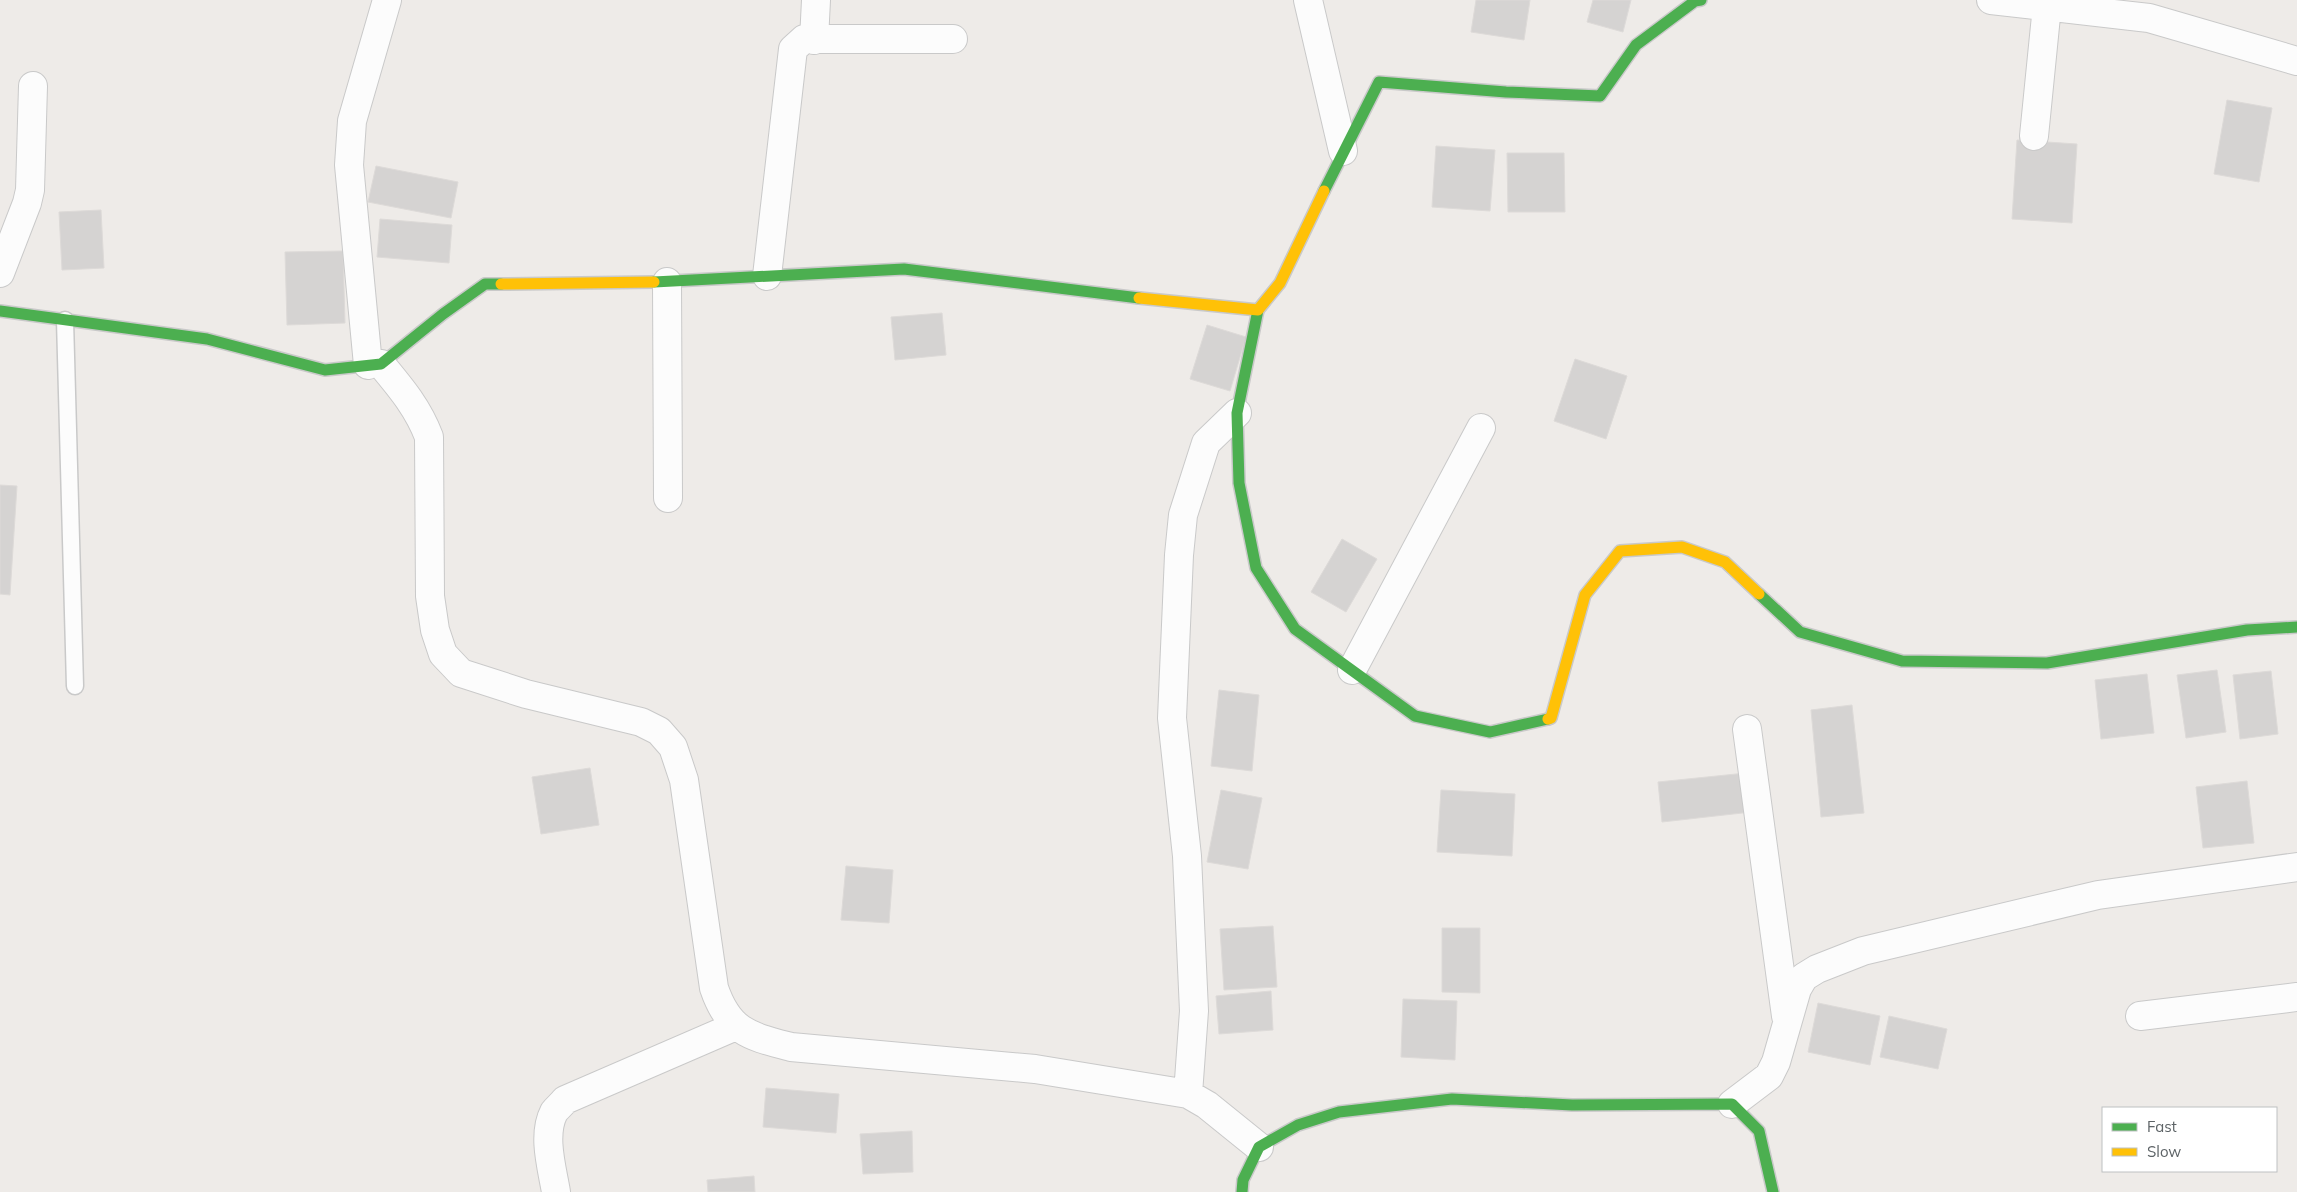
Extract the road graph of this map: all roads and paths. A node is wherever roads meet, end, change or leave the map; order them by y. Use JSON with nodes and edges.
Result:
{"nodes":[{"id":1,"x":387,"y":0,"type":"edge"},
{"id":2,"x":816,"y":0,"type":"edge"},
{"id":3,"x":1308,"y":0,"type":"edge"},
{"id":4,"x":1702,"y":0,"type":"edge"},
{"id":5,"x":1991,"y":0,"type":"edge"},
{"id":6,"x":2047,"y":6,"type":"junction"},
{"id":7,"x":953,"y":39,"type":"dead end"},
{"id":8,"x":814,"y":40,"type":"junction"},
{"id":9,"x":2297,"y":60,"type":"edge"},
{"id":10,"x":33,"y":86,"type":"dead end"},
{"id":11,"x":2034,"y":136,"type":"dead end"},
{"id":12,"x":1343,"y":151,"type":"junction"},
{"id":13,"x":0,"y":273,"type":"edge"},
{"id":14,"x":767,"y":276,"type":"junction"},
{"id":15,"x":668,"y":282,"type":"junction"},
{"id":16,"x":1258,"y":310,"type":"junction"},
{"id":17,"x":0,"y":311,"type":"edge"},
{"id":18,"x":65,"y":320,"type":"junction"},
{"id":19,"x":375,"y":365,"type":"junction"},
{"id":20,"x":1237,"y":413,"type":"junction"},
{"id":21,"x":1481,"y":428,"type":"dead end"},
{"id":22,"x":668,"y":498,"type":"dead end"},
{"id":23,"x":2297,"y":627,"type":"edge"},
{"id":24,"x":1352,"y":670,"type":"junction"},
{"id":25,"x":76,"y":686,"type":"dead end"},
{"id":26,"x":1747,"y":729,"type":"dead end"},
{"id":27,"x":2297,"y":867,"type":"edge"},
{"id":28,"x":2297,"y":997,"type":"edge"},
{"id":29,"x":2140,"y":1016,"type":"dead end"},
{"id":30,"x":1787,"y":1025,"type":"junction"},
{"id":31,"x":736,"y":1026,"type":"junction"},
{"id":32,"x":1188,"y":1094,"type":"junction"},
{"id":33,"x":1732,"y":1104,"type":"junction"},
{"id":34,"x":1260,"y":1147,"type":"junction"},
{"id":35,"x":556,"y":1192,"type":"edge"},
{"id":36,"x":1242,"y":1192,"type":"edge"},
{"id":37,"x":1773,"y":1192,"type":"edge"}],
"edges":[{"from":1,"to":19,"type":"street"},
{"from":2,"to":8,"type":"street"},
{"from":3,"to":12,"type":"street"},
{"from":4,"to":12,"type":"street"},
{"from":5,"to":6,"type":"street"},
{"from":6,"to":9,"type":"street"},
{"from":6,"to":11,"type":"street"},
{"from":7,"to":8,"type":"street"},
{"from":8,"to":14,"type":"street"},
{"from":10,"to":13,"type":"street"},
{"from":12,"to":16,"type":"street"},
{"from":14,"to":15,"type":"street"},
{"from":14,"to":16,"type":"street"},
{"from":15,"to":19,"type":"street"},
{"from":15,"to":22,"type":"street"},
{"from":16,"to":20,"type":"street"},
{"from":17,"to":18,"type":"street"},
{"from":18,"to":19,"type":"street"},
{"from":18,"to":25,"type":"lane"},
{"from":19,"to":31,"type":"street"},
{"from":20,"to":24,"type":"street"},
{"from":20,"to":32,"type":"street"},
{"from":21,"to":24,"type":"street"},
{"from":23,"to":24,"type":"street"},
{"from":26,"to":30,"type":"street"},
{"from":27,"to":30,"type":"street"},
{"from":28,"to":29,"type":"street"},
{"from":30,"to":33,"type":"street"},
{"from":31,"to":32,"type":"street"},
{"from":31,"to":35,"type":"street"},
{"from":32,"to":34,"type":"street"},
{"from":33,"to":34,"type":"street"},
{"from":33,"to":37,"type":"street"},
{"from":34,"to":36,"type":"street"}]}
